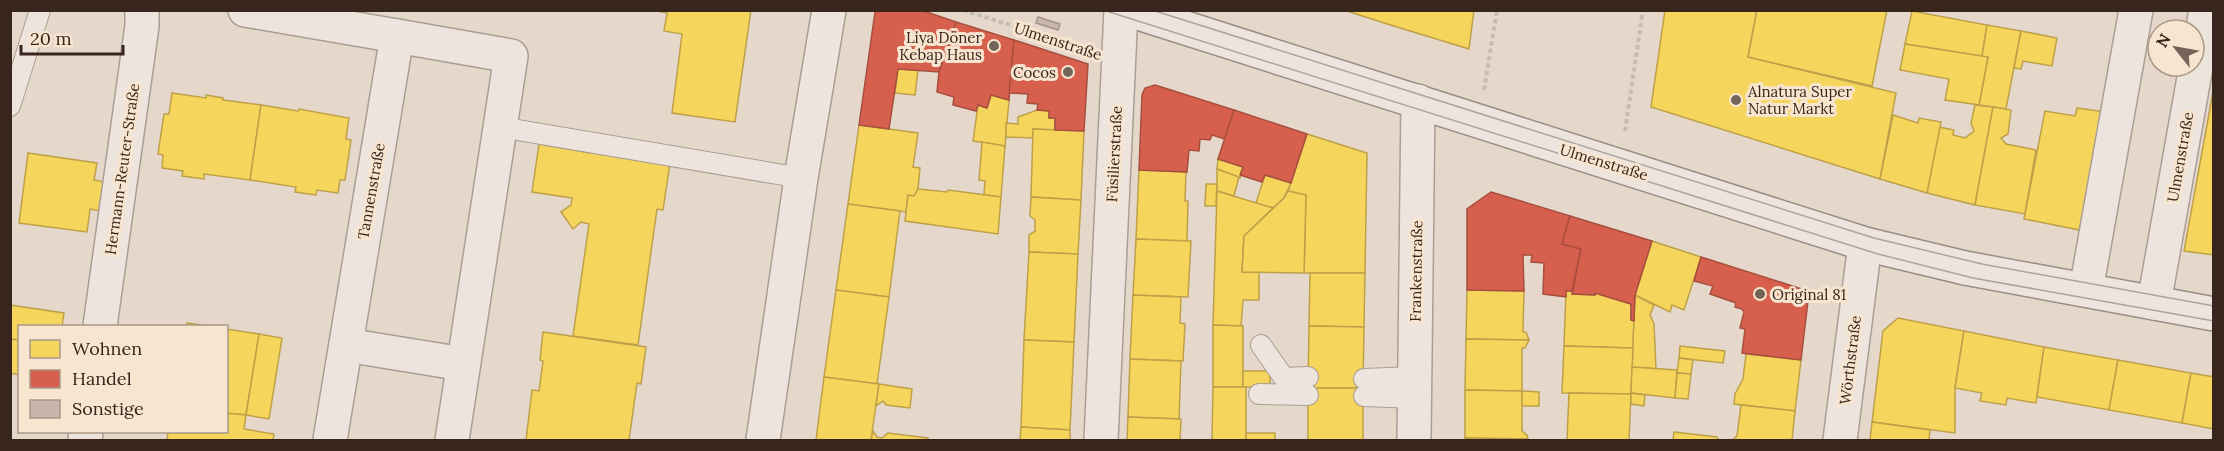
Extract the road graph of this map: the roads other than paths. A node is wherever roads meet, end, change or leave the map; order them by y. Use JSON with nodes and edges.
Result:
{"nodes":[{"id":1,"x":40,"y":10,"type":"edge"},
{"id":2,"x":142,"y":10,"type":"edge"},
{"id":3,"x":245,"y":10,"type":"edge"},
{"id":4,"x":829,"y":10,"type":"edge"},
{"id":5,"x":1121,"y":10,"type":"edge"},
{"id":6,"x":1129,"y":10,"type":"edge"},
{"id":7,"x":2136,"y":10,"type":"edge"},
{"id":8,"x":2206,"y":10,"type":"edge"},
{"id":9,"x":397,"y":36,"type":"junction"},
{"id":10,"x":1418,"y":101,"type":"junction"},
{"id":11,"x":10,"y":106,"type":"edge"},
{"id":12,"x":500,"y":127,"type":"junction"},
{"id":13,"x":801,"y":177,"type":"junction"},
{"id":14,"x":1865,"y":244,"type":"junction"},
{"id":15,"x":2086,"y":290,"type":"junction"},
{"id":16,"x":2154,"y":303,"type":"junction"},
{"id":17,"x":2214,"y":314,"type":"edge"},
{"id":18,"x":100,"y":325,"type":"edge"},
{"id":19,"x":346,"y":345,"type":"junction"},
{"id":20,"x":1261,"y":345,"type":"dead end"},
{"id":21,"x":464,"y":364,"type":"junction"},
{"id":22,"x":1364,"y":387,"type":"dead end"},
{"id":23,"x":1415,"y":388,"type":"junction"},
{"id":24,"x":1259,"y":394,"type":"dead end"},
{"id":25,"x":330,"y":441,"type":"edge"},
{"id":26,"x":452,"y":441,"type":"edge"},
{"id":27,"x":763,"y":441,"type":"edge"},
{"id":28,"x":1101,"y":441,"type":"edge"},
{"id":29,"x":1414,"y":441,"type":"edge"},
{"id":30,"x":1840,"y":441,"type":"edge"}],
"edges":[{"from":1,"to":11,"type":"lane"},
{"from":2,"to":18,"type":"street","name":"Hermann-Reuter-Straße"},
{"from":3,"to":9,"type":"street"},
{"from":4,"to":13,"type":"street"},
{"from":5,"to":28,"type":"street","name":"Füsilierstraße"},
{"from":6,"to":10,"type":"street","name":"Ulmenstraße"},
{"from":7,"to":15,"type":"street"},
{"from":8,"to":16,"type":"street","name":"Ulmenstraße"},
{"from":9,"to":12,"type":"street"},
{"from":9,"to":19,"type":"street","name":"Tannenstraße"},
{"from":10,"to":14,"type":"street","name":"Ulmenstraße"},
{"from":10,"to":23,"type":"street","name":"Frankenstraße"},
{"from":12,"to":13,"type":"lane"},
{"from":12,"to":21,"type":"street"},
{"from":13,"to":27,"type":"street"},
{"from":14,"to":15,"type":"street","name":"Ulmenstraße"},
{"from":14,"to":30,"type":"street","name":"Wörthstraße"},
{"from":15,"to":16,"type":"street","name":"Ulmenstraße"},
{"from":16,"to":17,"type":"street","name":"Ulmenstraße"},
{"from":19,"to":21,"type":"street"},
{"from":19,"to":25,"type":"street","name":"Tannenstraße"},
{"from":20,"to":24,"type":"lane"},
{"from":21,"to":26,"type":"street"},
{"from":22,"to":23,"type":"lane"},
{"from":23,"to":29,"type":"street","name":"Frankenstraße"}]}
